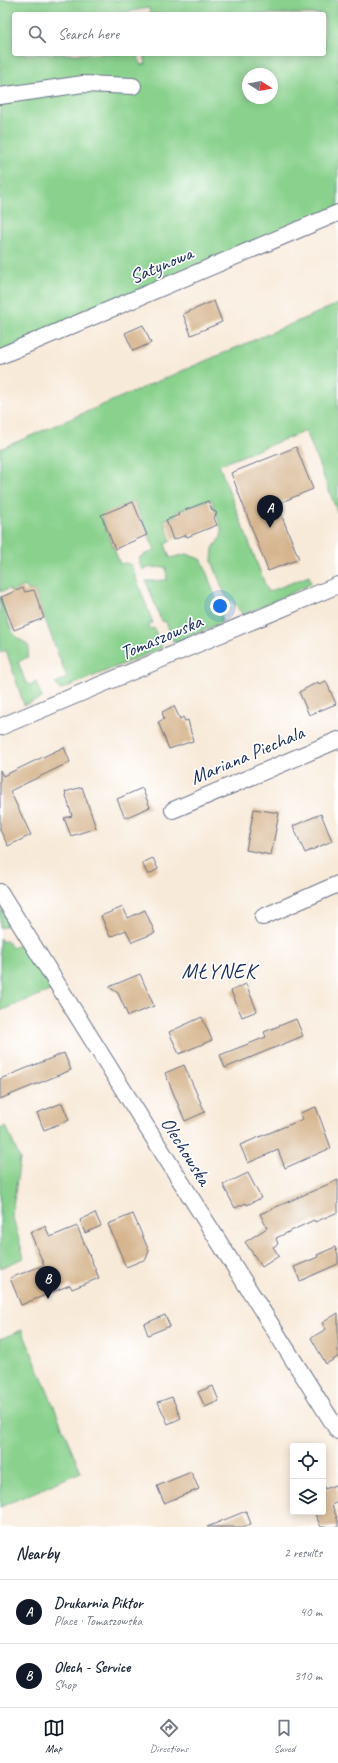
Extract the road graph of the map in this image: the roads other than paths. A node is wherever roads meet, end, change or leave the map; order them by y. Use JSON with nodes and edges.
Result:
{"nodes":[{"id":1,"x":133,"y":86,"type":"dead end"},
{"id":2,"x":0,"y":96,"type":"edge"},
{"id":3,"x":338,"y":213,"type":"edge"},
{"id":4,"x":0,"y":356,"type":"edge"},
{"id":5,"x":338,"y":585,"type":"edge"},
{"id":6,"x":0,"y":727,"type":"edge"},
{"id":7,"x":338,"y":740,"type":"edge"},
{"id":8,"x":173,"y":810,"type":"dead end"},
{"id":9,"x":338,"y":884,"type":"edge"},
{"id":10,"x":0,"y":892,"type":"edge"},
{"id":11,"x":263,"y":917,"type":"dead end"},
{"id":12,"x":338,"y":1431,"type":"edge"}],
"edges":[{"from":1,"to":2,"type":"street"},
{"from":3,"to":4,"type":"street","name":"Satynowa"},
{"from":5,"to":6,"type":"street","name":"Tomaszowska"},
{"from":7,"to":8,"type":"street","name":"Mariana Piechala"},
{"from":9,"to":11,"type":"street"},
{"from":10,"to":12,"type":"street","name":"Olechowska"}]}
